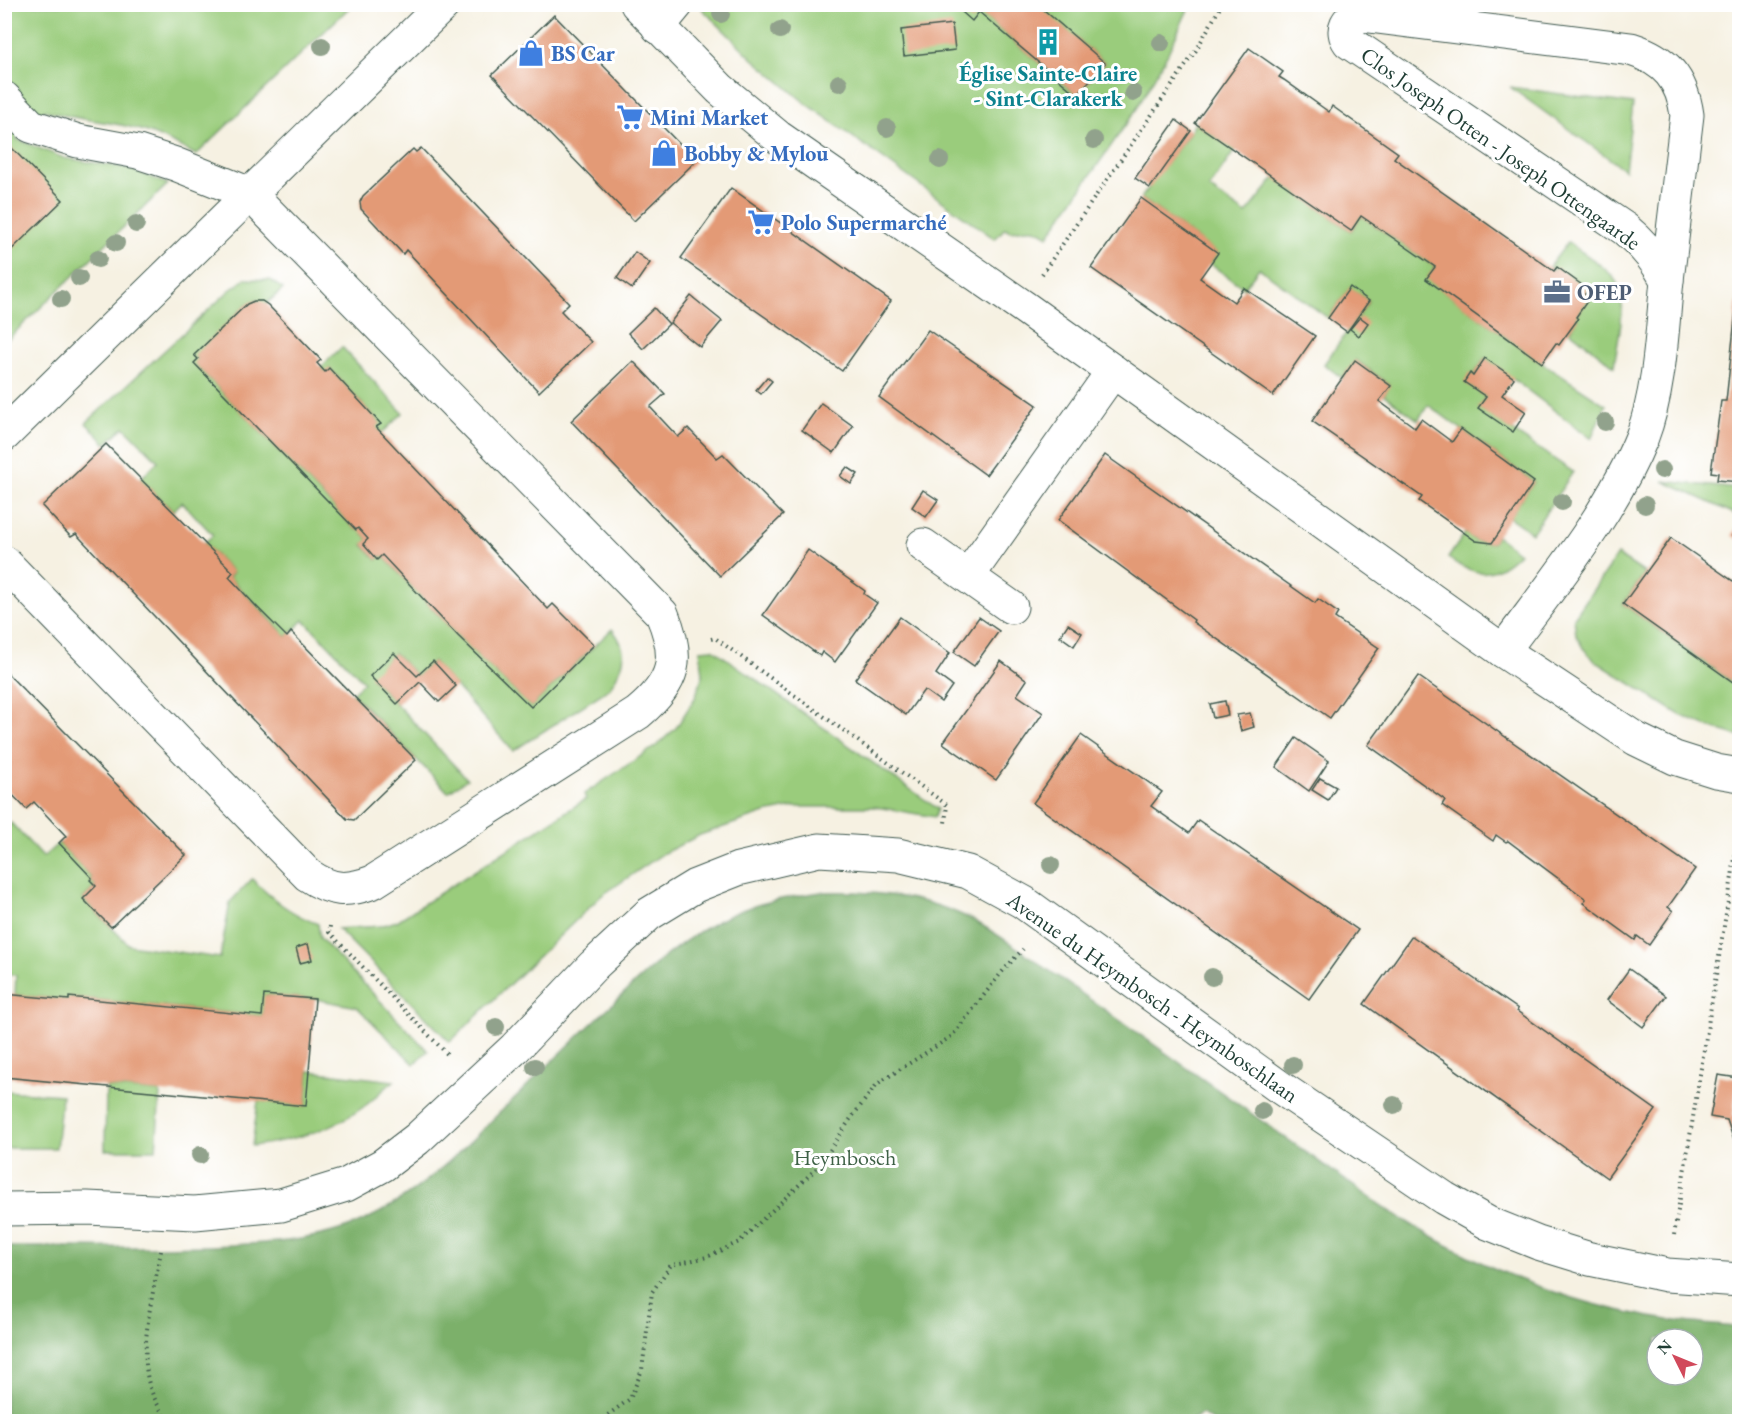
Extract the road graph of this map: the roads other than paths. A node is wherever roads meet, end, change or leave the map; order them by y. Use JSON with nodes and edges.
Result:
{"nodes":[{"id":1,"x":444,"y":4,"type":"edge"},
{"id":2,"x":657,"y":12,"type":"edge"},
{"id":3,"x":4,"y":98,"type":"edge"},
{"id":4,"x":250,"y":194,"type":"junction"},
{"id":5,"x":1667,"y":280,"type":"junction"},
{"id":6,"x":1113,"y":371,"type":"junction"},
{"id":7,"x":4,"y":435,"type":"edge"},
{"id":8,"x":923,"y":544,"type":"dead end"},
{"id":9,"x":4,"y":562,"type":"edge"},
{"id":10,"x":968,"y":576,"type":"junction"},
{"id":11,"x":1011,"y":607,"type":"dead end"},
{"id":12,"x":1503,"y":651,"type":"junction"},
{"id":13,"x":1740,"y":776,"type":"edge"},
{"id":14,"x":4,"y":1209,"type":"edge"},
{"id":15,"x":1740,"y":1280,"type":"edge"}],
"edges":[{"from":1,"to":4,"type":"street"},
{"from":2,"to":6,"type":"street"},
{"from":3,"to":4,"type":"street"},
{"from":4,"to":7,"type":"street"},
{"from":4,"to":9,"type":"street"},
{"from":5,"to":5,"type":"street","name":"Clos Joseph Otten - Joseph Ottengaarde"},
{"from":5,"to":12,"type":"street","name":"Clos Joseph Otten - Joseph Ottengaarde"},
{"from":6,"to":10,"type":"street"},
{"from":6,"to":12,"type":"street"},
{"from":8,"to":10,"type":"street"},
{"from":10,"to":11,"type":"street"},
{"from":12,"to":13,"type":"street"},
{"from":14,"to":15,"type":"street","name":"Avenue du Heymbosch - Heymboschlaan"}]}
